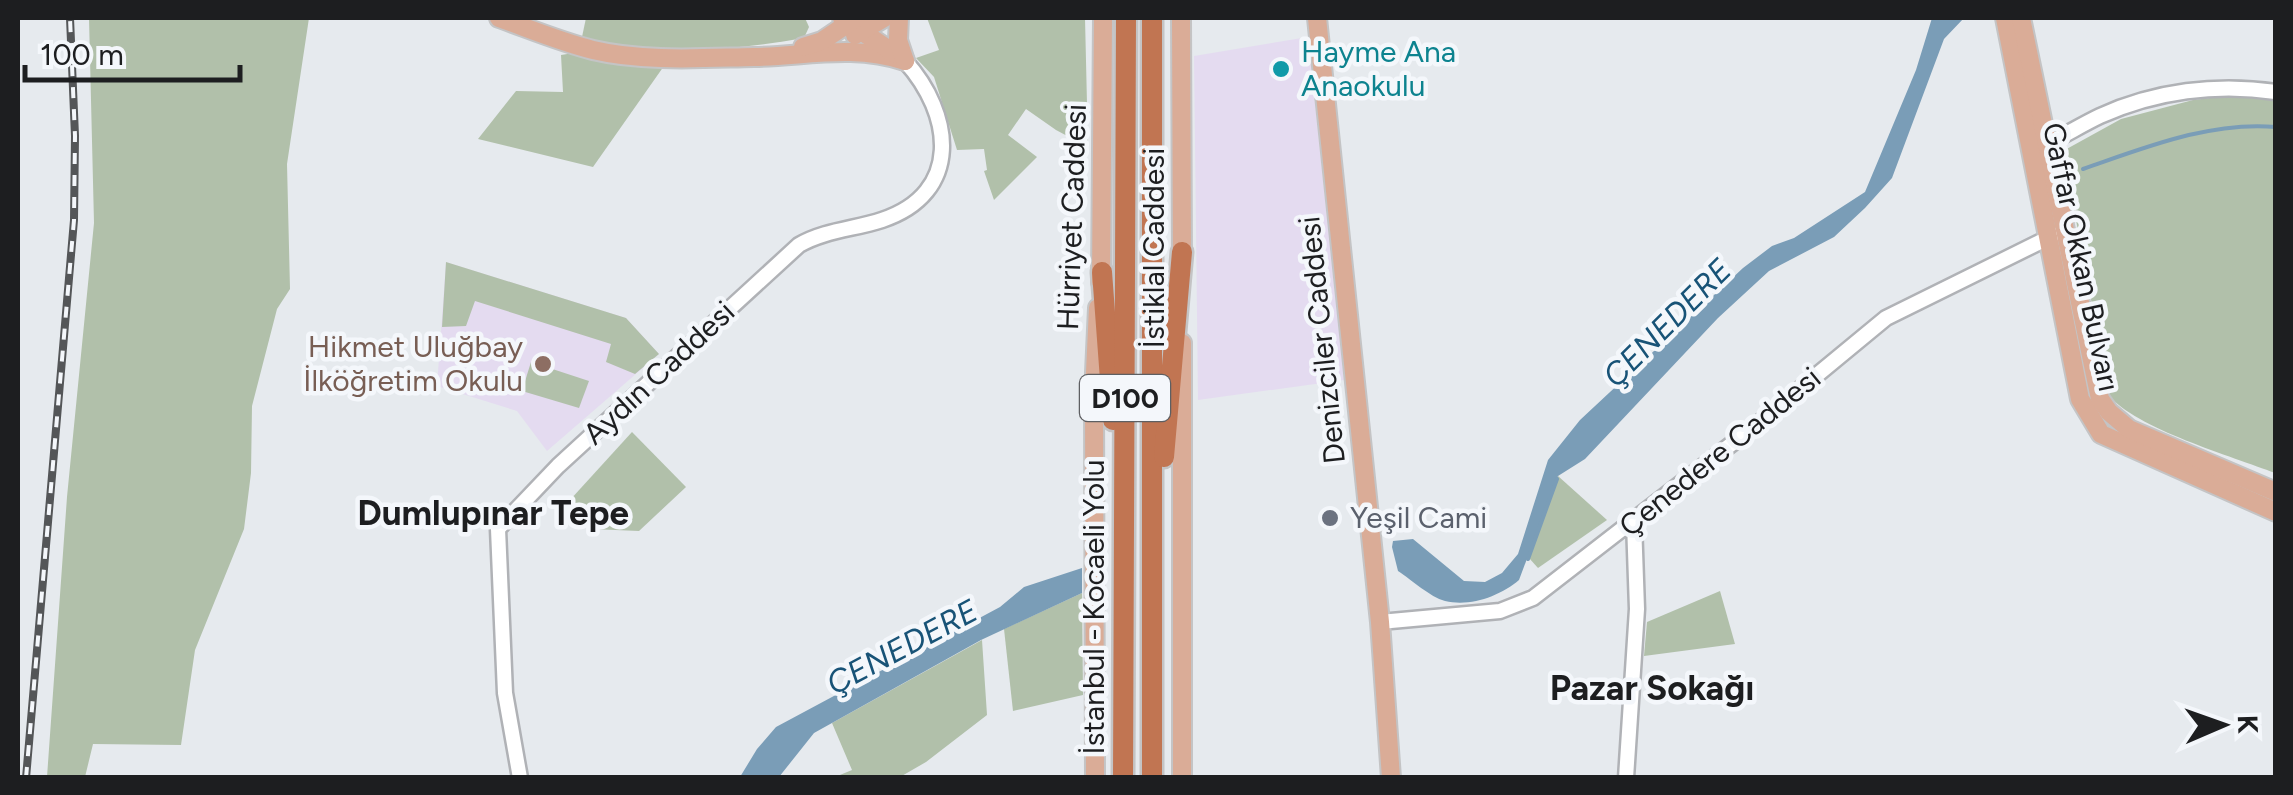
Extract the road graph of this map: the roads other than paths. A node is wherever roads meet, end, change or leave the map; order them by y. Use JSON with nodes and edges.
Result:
{"nodes":[{"id":1,"x":500,"y":18,"type":"edge"},
{"id":2,"x":522,"y":18,"type":"edge"},
{"id":3,"x":826,"y":18,"type":"edge"},
{"id":4,"x":884,"y":18,"type":"edge"},
{"id":5,"x":899,"y":18,"type":"edge"},
{"id":6,"x":1103,"y":18,"type":"edge"},
{"id":7,"x":1126,"y":18,"type":"edge"},
{"id":8,"x":1152,"y":18,"type":"edge"},
{"id":9,"x":1181,"y":18,"type":"edge"},
{"id":10,"x":1317,"y":18,"type":"edge"},
{"id":11,"x":2016,"y":20,"type":"edge"},
{"id":12,"x":852,"y":22,"type":"edge"},
{"id":13,"x":819,"y":47,"type":"junction"},
{"id":14,"x":905,"y":62,"type":"junction"},
{"id":15,"x":2276,"y":92,"type":"edge"},
{"id":16,"x":2038,"y":148,"type":"junction"},
{"id":17,"x":2055,"y":234,"type":"junction"},
{"id":18,"x":1182,"y":252,"type":"junction"},
{"id":19,"x":1102,"y":272,"type":"junction"},
{"id":20,"x":2276,"y":492,"type":"edge"},
{"id":21,"x":2276,"y":512,"type":"edge"},
{"id":22,"x":1634,"y":522,"type":"junction"},
{"id":23,"x":1153,"y":588,"type":"junction"},
{"id":24,"x":1124,"y":590,"type":"junction"},
{"id":25,"x":1380,"y":622,"type":"junction"},
{"id":26,"x":520,"y":778,"type":"edge"},
{"id":27,"x":1095,"y":778,"type":"edge"},
{"id":28,"x":1123,"y":778,"type":"edge"},
{"id":29,"x":1152,"y":778,"type":"edge"},
{"id":30,"x":1182,"y":778,"type":"edge"},
{"id":31,"x":1390,"y":778,"type":"edge"},
{"id":32,"x":1626,"y":778,"type":"edge"}],
"edges":[{"from":1,"to":13,"type":"main road"},
{"from":2,"to":13,"type":"main road"},
{"from":3,"to":13,"type":"main road"},
{"from":4,"to":12,"type":"main road"},
{"from":5,"to":14,"type":"main road"},
{"from":6,"to":19,"type":"main road","name":"Hürriyet Caddesi"},
{"from":7,"to":24,"type":"highway","name":"İstanbul - Kocaeli Yolu","number":"D100"},
{"from":8,"to":23,"type":"highway","number":"D100"},
{"from":9,"to":18,"type":"main road","name":"İstiklal Caddesi"},
{"from":10,"to":25,"type":"main road","name":"Denizciler Caddesi"},
{"from":11,"to":16,"type":"main road","name":"Gaffar Okkan Bulvarı"},
{"from":12,"to":13,"type":"main road"},
{"from":12,"to":14,"type":"main road"},
{"from":13,"to":14,"type":"main road"},
{"from":14,"to":26,"type":"street","name":"Aydın Caddesi"},
{"from":15,"to":16,"type":"street"},
{"from":16,"to":17,"type":"main road","name":"Gaffar Okkan Bulvarı"},
{"from":17,"to":20,"type":"main road","name":"Gaffar Okkan Bulvarı"},
{"from":17,"to":21,"type":"main road","name":"Gaffar Okkan Bulvarı"},
{"from":17,"to":22,"type":"street","name":"Çenedere Caddesi"},
{"from":18,"to":23,"type":"highway"},
{"from":18,"to":30,"type":"main road","name":"İstiklal Caddesi"},
{"from":19,"to":24,"type":"highway"},
{"from":19,"to":27,"type":"main road","name":"Hürriyet Caddesi"},
{"from":22,"to":25,"type":"street","name":"Çenedere Caddesi"},
{"from":22,"to":32,"type":"street"},
{"from":23,"to":29,"type":"highway","number":"D100"},
{"from":24,"to":28,"type":"highway","name":"İstanbul - Kocaeli Yolu","number":"D100"},
{"from":25,"to":31,"type":"main road","name":"Denizciler Caddesi"}]}
